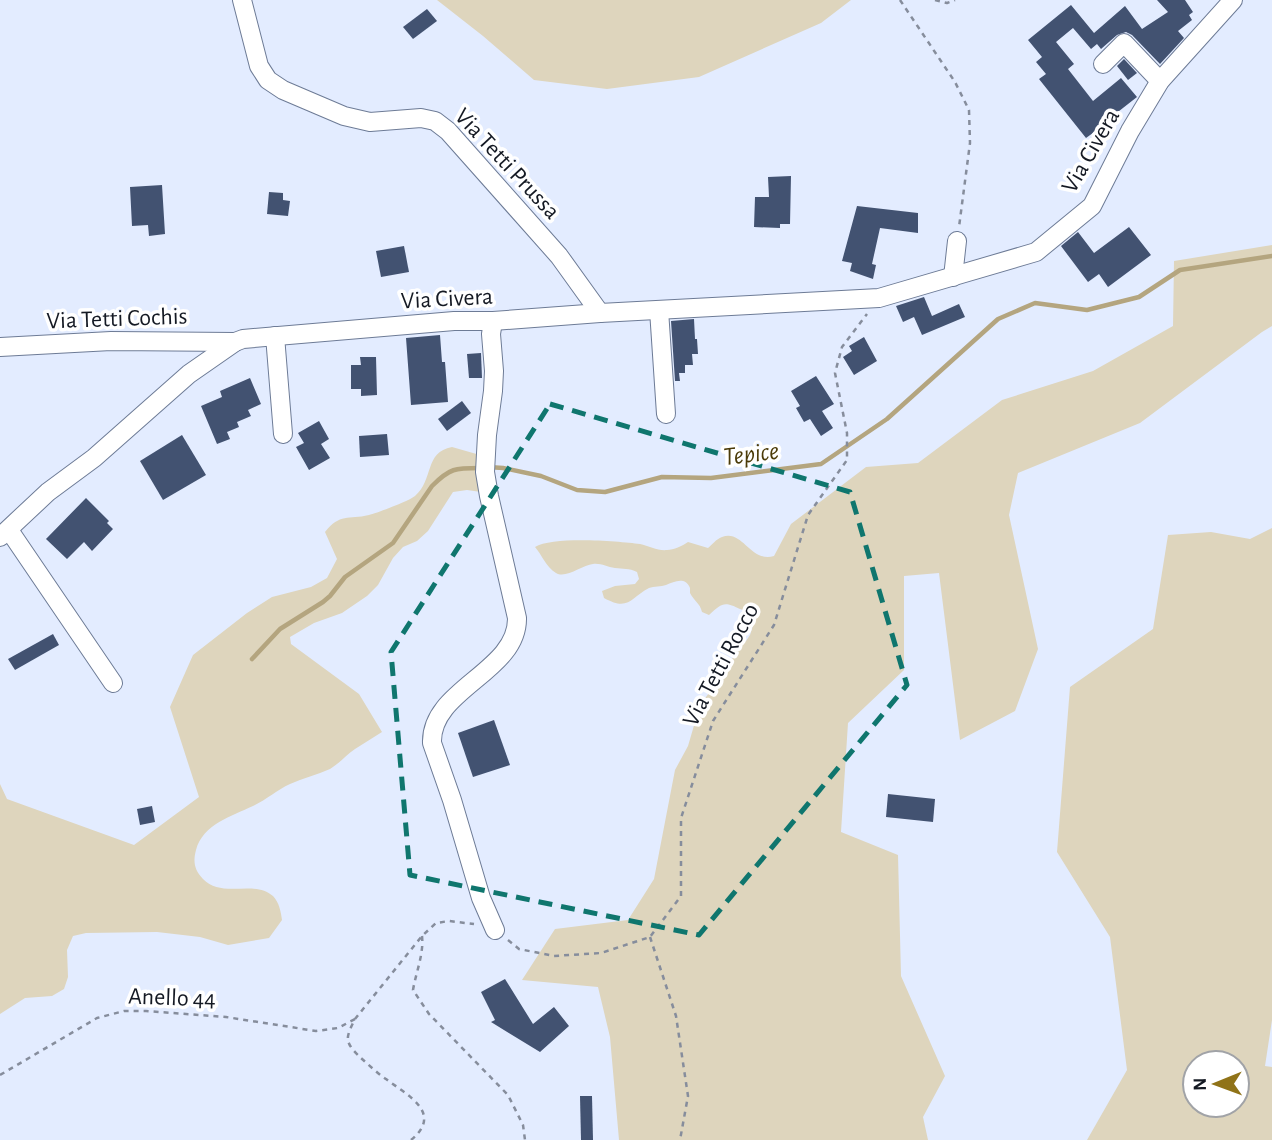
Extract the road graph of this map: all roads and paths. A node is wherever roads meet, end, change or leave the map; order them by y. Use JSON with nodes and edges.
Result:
{"nodes":[{"id":1,"x":242,"y":0,"type":"edge"},
{"id":2,"x":900,"y":0,"type":"edge"},
{"id":3,"x":935,"y":0,"type":"edge"},
{"id":4,"x":955,"y":0,"type":"edge"},
{"id":5,"x":1233,"y":0,"type":"edge"},
{"id":6,"x":1103,"y":64,"type":"dead end"},
{"id":7,"x":1160,"y":81,"type":"junction"},
{"id":8,"x":957,"y":241,"type":"joint"},
{"id":9,"x":953,"y":276,"type":"junction"},
{"id":10,"x":879,"y":299,"type":"junction"},
{"id":11,"x":659,"y":310,"type":"junction"},
{"id":12,"x":600,"y":313,"type":"junction"},
{"id":13,"x":494,"y":321,"type":"junction"},
{"id":14,"x":275,"y":336,"type":"junction"},
{"id":15,"x":235,"y":342,"type":"junction"},
{"id":16,"x":0,"y":348,"type":"edge"},
{"id":17,"x":666,"y":414,"type":"dead end"},
{"id":18,"x":283,"y":434,"type":"dead end"},
{"id":19,"x":4,"y":533,"type":"edge"},
{"id":20,"x":113,"y":682,"type":"dead end"},
{"id":21,"x":495,"y":930,"type":"junction"},
{"id":22,"x":422,"y":936,"type":"junction"},
{"id":23,"x":650,"y":937,"type":"junction"},
{"id":24,"x":355,"y":1019,"type":"junction"},
{"id":25,"x":0,"y":1075,"type":"edge"},
{"id":26,"x":411,"y":1140,"type":"edge"},
{"id":27,"x":525,"y":1140,"type":"edge"},
{"id":28,"x":680,"y":1140,"type":"edge"}],
"edges":[{"from":1,"to":12,"type":"street","name":"Via Tetti Prussa"},
{"from":2,"to":8,"type":"path"},
{"from":3,"to":4,"type":"path"},
{"from":5,"to":7,"type":"street","name":"Via Civera"},
{"from":6,"to":7,"type":"street"},
{"from":7,"to":9,"type":"street","name":"Via Civera"},
{"from":8,"to":9,"type":"street"},
{"from":9,"to":10,"type":"street","name":"Via Civera"},
{"from":10,"to":11,"type":"street","name":"Via Civera"},
{"from":10,"to":23,"type":"path","name":"Via Tetti Rocco"},
{"from":11,"to":12,"type":"street","name":"Via Civera"},
{"from":11,"to":17,"type":"street"},
{"from":12,"to":13,"type":"street","name":"Via Civera"},
{"from":13,"to":14,"type":"street","name":"Via Civera"},
{"from":13,"to":21,"type":"street"},
{"from":14,"to":15,"type":"street","name":"Via Civera"},
{"from":14,"to":18,"type":"street"},
{"from":15,"to":16,"type":"street","name":"Via Tetti Cochis"},
{"from":15,"to":19,"type":"street","name":"Via Civera"},
{"from":19,"to":20,"type":"street","name":"Via Civera"},
{"from":21,"to":22,"type":"path"},
{"from":21,"to":23,"type":"path"},
{"from":22,"to":24,"type":"path"},
{"from":22,"to":27,"type":"path"},
{"from":23,"to":28,"type":"path"},
{"from":24,"to":25,"type":"path","name":"Anello 44"},
{"from":24,"to":26,"type":"path"}]}
